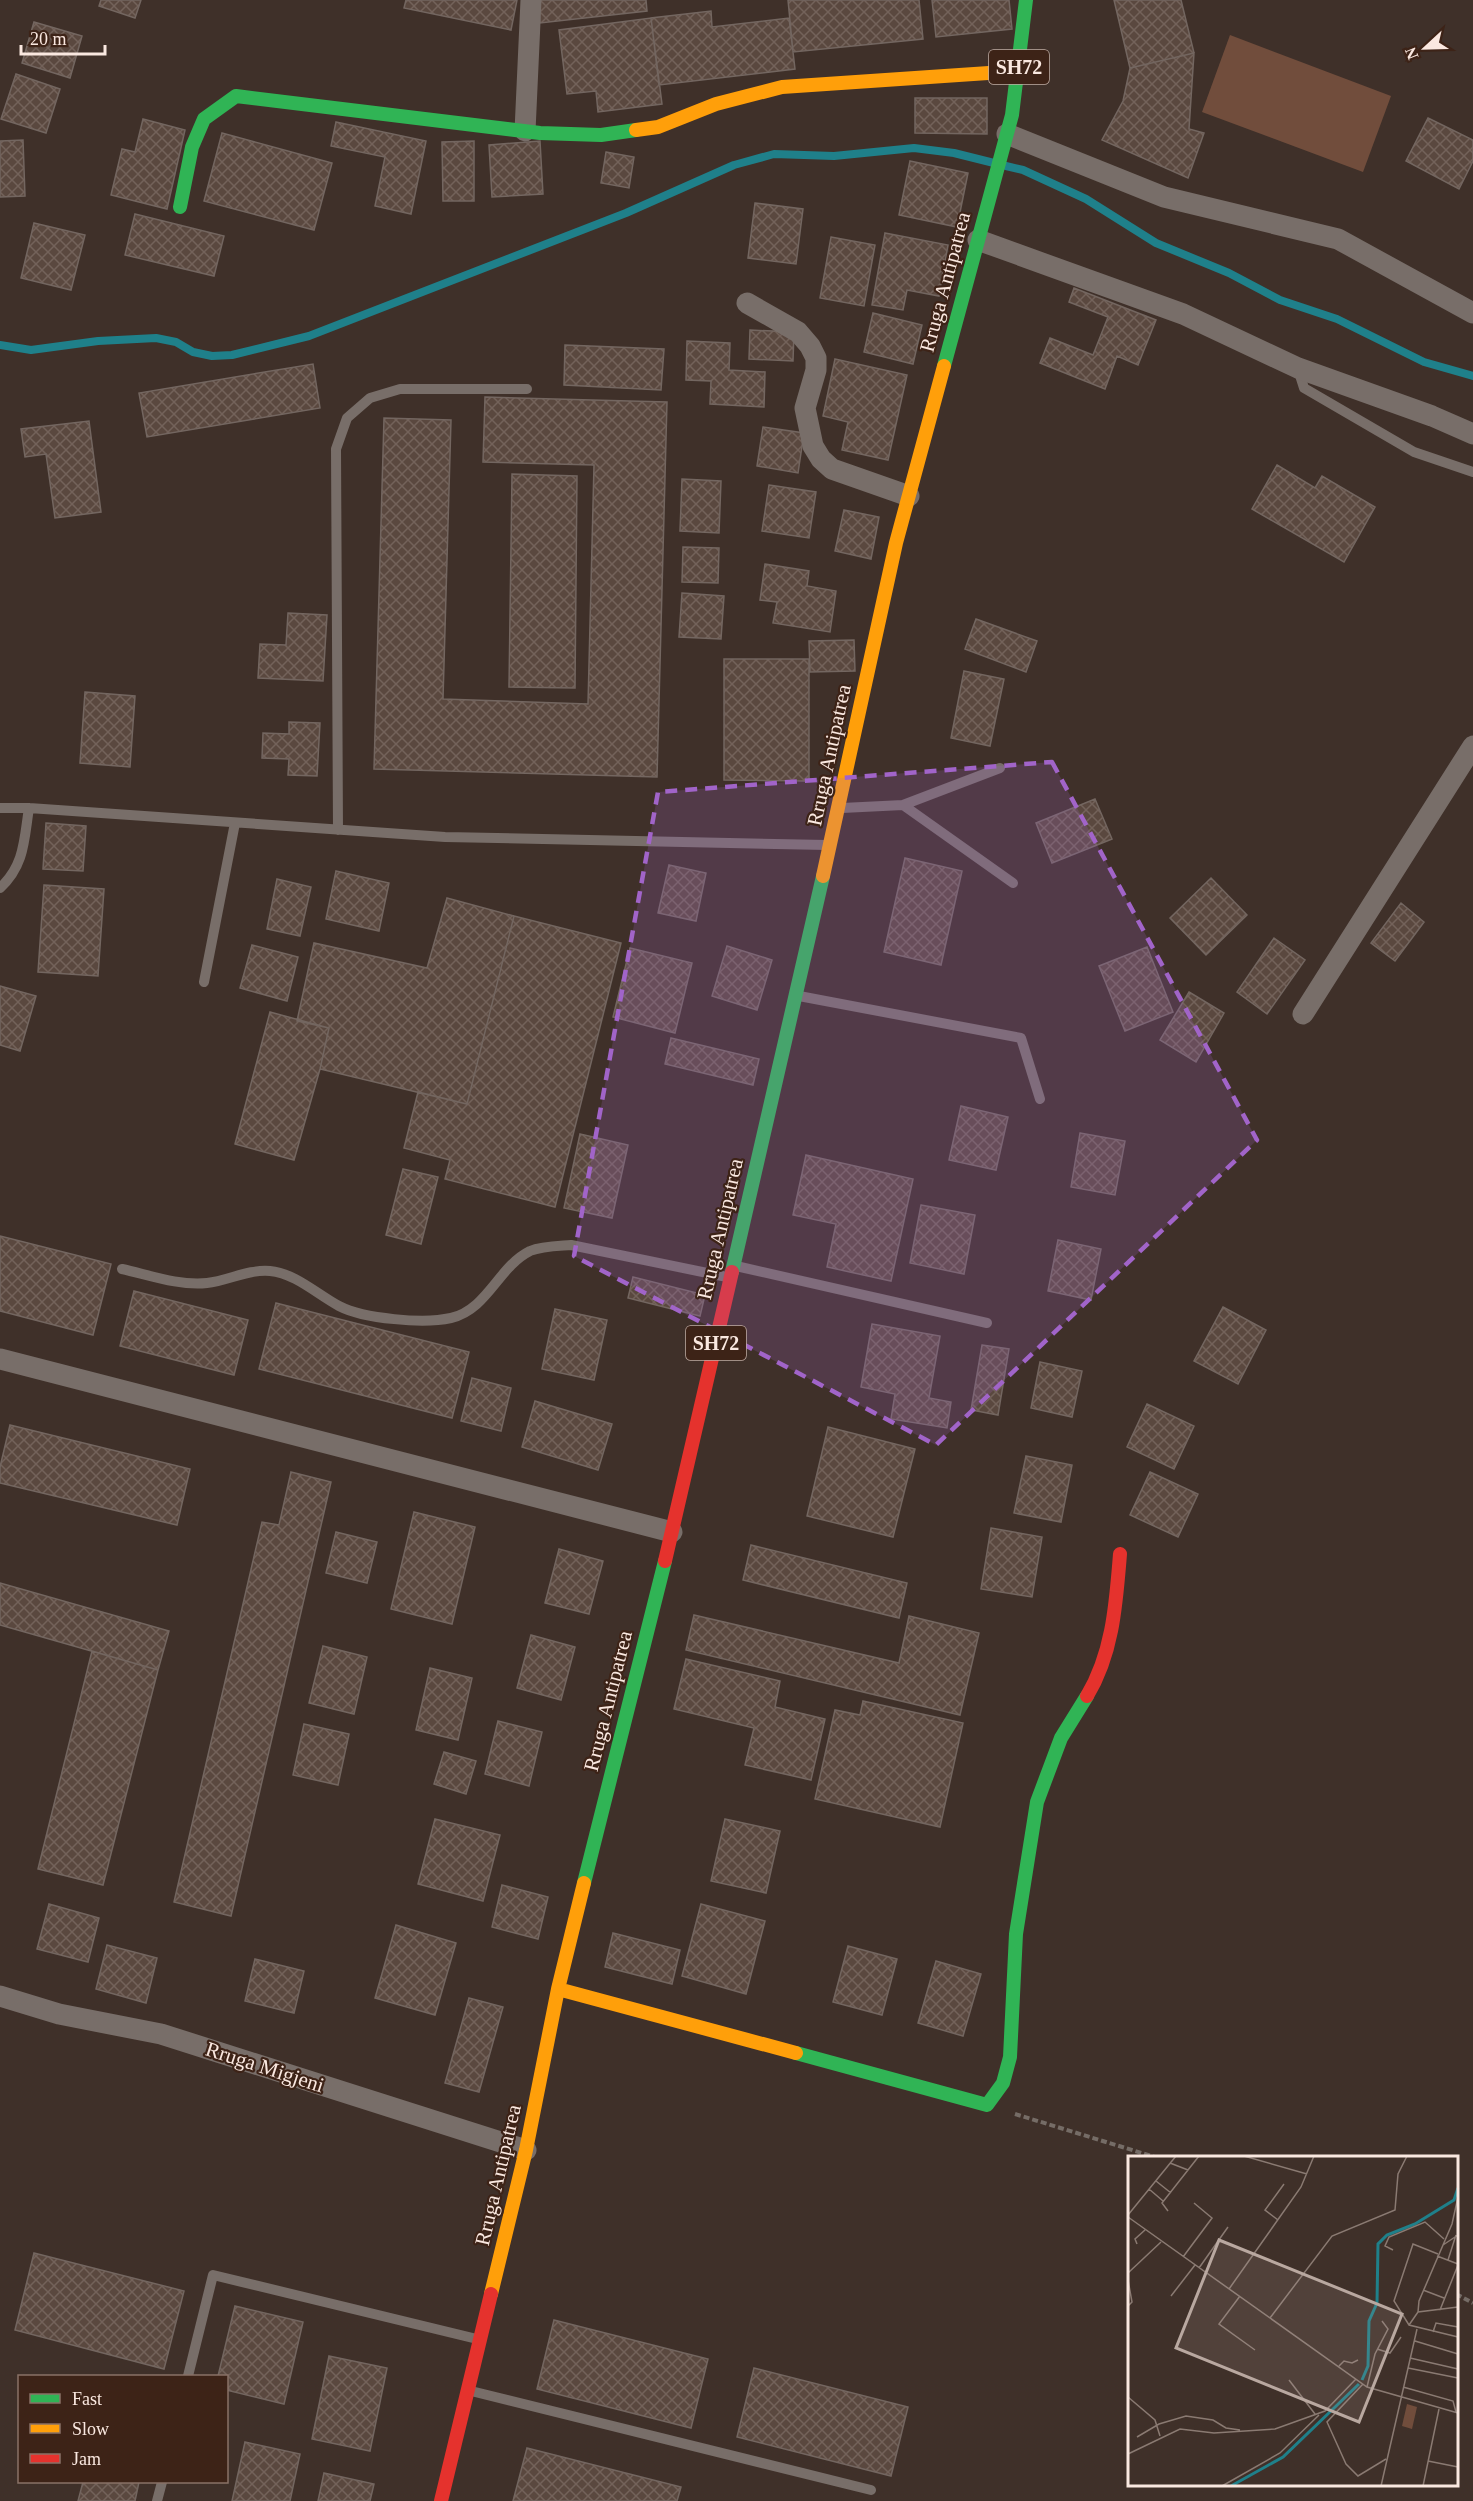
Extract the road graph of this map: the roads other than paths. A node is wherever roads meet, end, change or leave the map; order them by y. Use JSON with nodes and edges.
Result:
{"nodes":[{"id":1,"x":531,"y":0,"type":"edge"},
{"id":2,"x":1026,"y":0,"type":"edge"},
{"id":3,"x":1018,"y":71,"type":"junction"},
{"id":4,"x":525,"y":131,"type":"junction"},
{"id":5,"x":1004,"y":142,"type":"junction"},
{"id":6,"x":180,"y":207,"type":"dead end"},
{"id":7,"x":978,"y":240,"type":"junction"},
{"id":8,"x":747,"y":303,"type":"dead end"},
{"id":9,"x":1473,"y":313,"type":"edge"},
{"id":10,"x":1298,"y":368,"type":"junction"},
{"id":11,"x":527,"y":389,"type":"dead end"},
{"id":12,"x":1473,"y":434,"type":"edge"},
{"id":13,"x":1473,"y":472,"type":"edge"},
{"id":14,"x":909,"y":496,"type":"junction"},
{"id":15,"x":1473,"y":746,"type":"edge"},
{"id":16,"x":1000,"y":768,"type":"dead end"},
{"id":17,"x":903,"y":805,"type":"junction"},
{"id":18,"x":0,"y":808,"type":"edge"},
{"id":19,"x":29,"y":808,"type":"junction"},
{"id":20,"x":839,"y":808,"type":"junction"},
{"id":21,"x":235,"y":823,"type":"junction"},
{"id":22,"x":338,"y":830,"type":"junction"},
{"id":23,"x":831,"y":845,"type":"junction"},
{"id":24,"x":1013,"y":883,"type":"dead end"},
{"id":25,"x":0,"y":888,"type":"edge"},
{"id":26,"x":204,"y":982,"type":"dead end"},
{"id":27,"x":796,"y":995,"type":"junction"},
{"id":28,"x":1303,"y":1014,"type":"dead end"},
{"id":29,"x":1040,"y":1099,"type":"dead end"},
{"id":30,"x":122,"y":1269,"type":"dead end"},
{"id":31,"x":732,"y":1272,"type":"junction"},
{"id":32,"x":987,"y":1323,"type":"dead end"},
{"id":33,"x":0,"y":1359,"type":"edge"},
{"id":34,"x":672,"y":1532,"type":"junction"},
{"id":35,"x":1120,"y":1554,"type":"dead end"},
{"id":36,"x":558,"y":1989,"type":"junction"},
{"id":37,"x":0,"y":1996,"type":"edge"},
{"id":38,"x":526,"y":2150,"type":"junction"},
{"id":39,"x":481,"y":2339,"type":"junction"},
{"id":40,"x":188,"y":2375,"type":"edge"},
{"id":41,"x":468,"y":2390,"type":"junction"},
{"id":42,"x":162,"y":2483,"type":"edge"},
{"id":43,"x":871,"y":2490,"type":"dead end"},
{"id":44,"x":157,"y":2501,"type":"edge"},
{"id":45,"x":441,"y":2501,"type":"edge"}],
"edges":[{"from":1,"to":4,"type":"street"},
{"from":2,"to":3,"type":"main road","name":"Rruga Antipatrea","number":"SH72"},
{"from":3,"to":4,"type":"main road"},
{"from":3,"to":5,"type":"main road","name":"Rruga Antipatrea","number":"SH72"},
{"from":4,"to":6,"type":"main road"},
{"from":5,"to":7,"type":"main road","name":"Rruga Antipatrea","number":"SH72"},
{"from":5,"to":9,"type":"street"},
{"from":7,"to":10,"type":"street"},
{"from":7,"to":14,"type":"main road","name":"Rruga Antipatrea","number":"SH72"},
{"from":8,"to":14,"type":"street"},
{"from":10,"to":12,"type":"street"},
{"from":10,"to":13,"type":"lane"},
{"from":11,"to":22,"type":"lane"},
{"from":14,"to":20,"type":"main road","name":"Rruga Antipatrea","number":"SH72"},
{"from":15,"to":28,"type":"street"},
{"from":16,"to":17,"type":"lane"},
{"from":17,"to":20,"type":"lane"},
{"from":17,"to":24,"type":"lane"},
{"from":18,"to":19,"type":"lane"},
{"from":19,"to":21,"type":"lane"},
{"from":19,"to":25,"type":"lane"},
{"from":20,"to":23,"type":"main road","name":"Rruga Antipatrea","number":"SH72"},
{"from":21,"to":22,"type":"lane"},
{"from":21,"to":26,"type":"lane"},
{"from":22,"to":23,"type":"lane"},
{"from":23,"to":27,"type":"main road","name":"Rruga Antipatrea","number":"SH72"},
{"from":27,"to":29,"type":"lane"},
{"from":27,"to":31,"type":"main road","name":"Rruga Antipatrea","number":"SH72"},
{"from":30,"to":31,"type":"lane"},
{"from":31,"to":32,"type":"lane"},
{"from":31,"to":34,"type":"main road","name":"Rruga Antipatrea","number":"SH72"},
{"from":33,"to":34,"type":"street"},
{"from":34,"to":36,"type":"main road","name":"Rruga Antipatrea","number":"SH72"},
{"from":35,"to":36,"type":"main road"},
{"from":36,"to":38,"type":"main road","name":"Rruga Antipatrea","number":"SH72"},
{"from":37,"to":38,"type":"street","name":"Rruga Migjeni"},
{"from":38,"to":39,"type":"main road","name":"Rruga Antipatrea","number":"SH72"},
{"from":39,"to":40,"type":"lane"},
{"from":39,"to":41,"type":"main road","name":"Rruga Antipatrea","number":"SH72"},
{"from":41,"to":43,"type":"lane"},
{"from":41,"to":45,"type":"main road","name":"Rruga Antipatrea","number":"SH72"},
{"from":42,"to":44,"type":"lane"}]}
